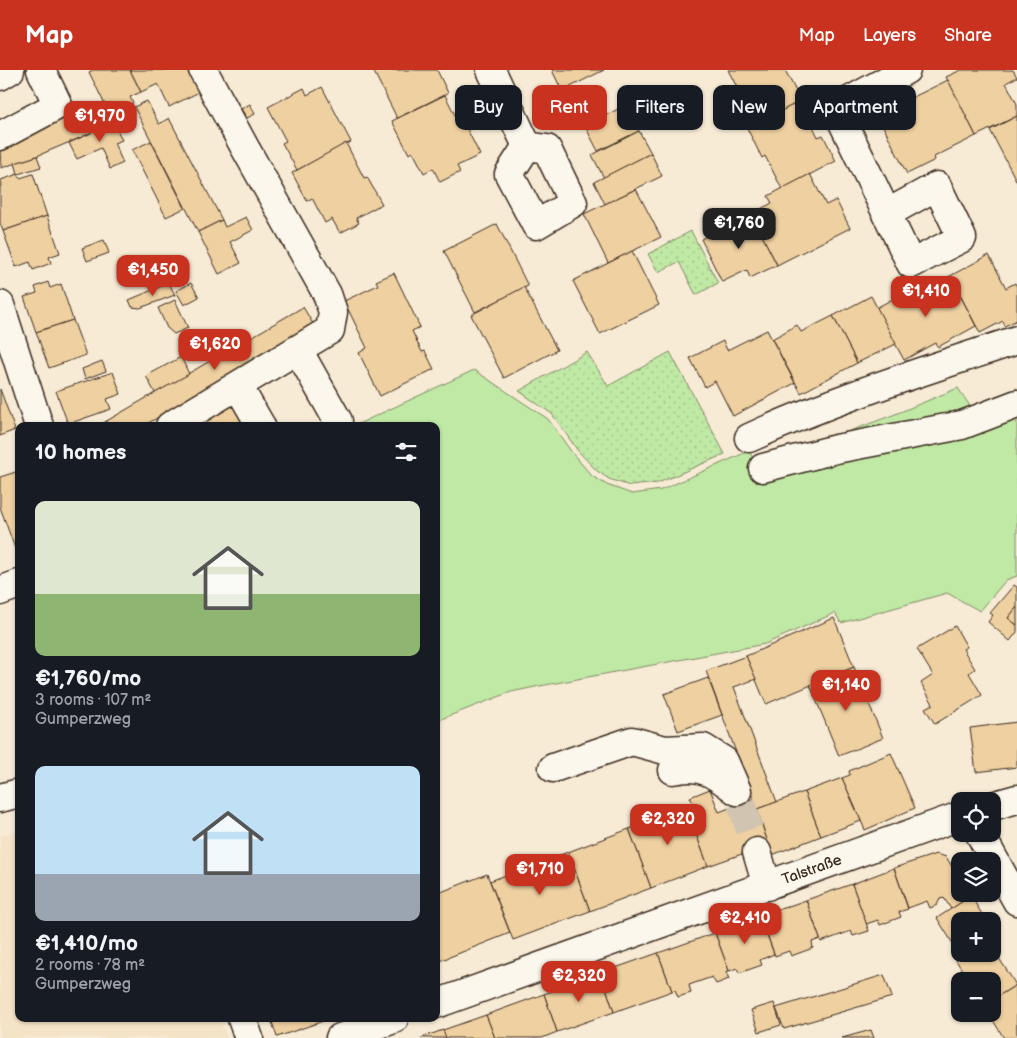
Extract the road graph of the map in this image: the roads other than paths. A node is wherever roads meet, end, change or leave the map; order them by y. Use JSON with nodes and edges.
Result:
{"nodes":[{"id":1,"x":10,"y":70,"type":"edge"},
{"id":2,"x":41,"y":70,"type":"edge"},
{"id":3,"x":203,"y":70,"type":"edge"},
{"id":4,"x":491,"y":70,"type":"edge"},
{"id":5,"x":906,"y":70,"type":"edge"},
{"id":6,"x":0,"y":76,"type":"edge"},
{"id":7,"x":0,"y":136,"type":"edge"},
{"id":8,"x":527,"y":146,"type":"dead end"},
{"id":9,"x":886,"y":214,"type":"dead end"},
{"id":10,"x":0,"y":305,"type":"edge"},
{"id":11,"x":1017,"y":340,"type":"edge"},
{"id":12,"x":298,"y":350,"type":"junction"},
{"id":13,"x":238,"y":386,"type":"junction"},
{"id":14,"x":1017,"y":404,"type":"edge"},
{"id":15,"x":338,"y":421,"type":"dead end"},
{"id":16,"x":38,"y":422,"type":"edge"},
{"id":17,"x":181,"y":422,"type":"edge"},
{"id":18,"x":259,"y":422,"type":"edge"},
{"id":19,"x":749,"y":438,"type":"dead end"},
{"id":20,"x":762,"y":468,"type":"dead end"},
{"id":21,"x":15,"y":585,"type":"edge"},
{"id":22,"x":0,"y":591,"type":"edge"},
{"id":23,"x":553,"y":768,"type":"dead end"},
{"id":24,"x":673,"y":770,"type":"dead end"},
{"id":25,"x":15,"y":794,"type":"edge"},
{"id":26,"x":0,"y":798,"type":"edge"},
{"id":27,"x":1017,"y":799,"type":"edge"},
{"id":28,"x":1001,"y":803,"type":"edge"},
{"id":29,"x":951,"y":819,"type":"edge"},
{"id":30,"x":984,"y":842,"type":"edge"},
{"id":31,"x":757,"y":852,"type":"tunnel mouth"},
{"id":32,"x":766,"y":886,"type":"junction"},
{"id":33,"x":1017,"y":901,"type":"edge"},
{"id":34,"x":440,"y":1003,"type":"edge"},
{"id":35,"x":243,"y":1022,"type":"edge"},
{"id":36,"x":385,"y":1022,"type":"edge"},
{"id":37,"x":249,"y":1038,"type":"edge"},
{"id":38,"x":340,"y":1038,"type":"edge"}],
"edges":[{"from":1,"to":6,"type":"street"},
{"from":2,"to":7,"type":"street"},
{"from":3,"to":12,"type":"street"},
{"from":4,"to":8,"type":"street"},
{"from":5,"to":9,"type":"street"},
{"from":10,"to":16,"type":"street"},
{"from":11,"to":19,"type":"street"},
{"from":12,"to":13,"type":"street"},
{"from":12,"to":15,"type":"street"},
{"from":13,"to":17,"type":"street"},
{"from":13,"to":18,"type":"street"},
{"from":14,"to":20,"type":"street"},
{"from":21,"to":22,"type":"street"},
{"from":23,"to":24,"type":"street"},
{"from":25,"to":26,"type":"street"},
{"from":27,"to":28,"type":"street"},
{"from":29,"to":32,"type":"street","name":"Talstraße"},
{"from":30,"to":33,"type":"street"},
{"from":31,"to":32,"type":"street"},
{"from":32,"to":34,"type":"street","name":"Talstraße"},
{"from":35,"to":37,"type":"street"},
{"from":36,"to":38,"type":"street"}]}
